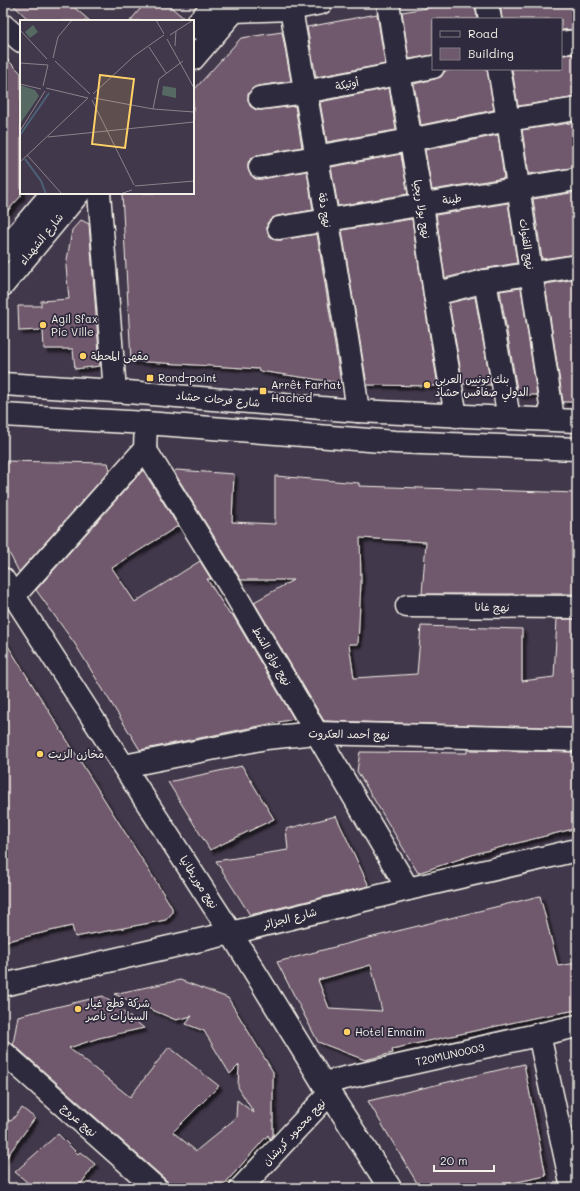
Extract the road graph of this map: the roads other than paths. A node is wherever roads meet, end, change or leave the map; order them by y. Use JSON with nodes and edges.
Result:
{"nodes":[{"id":1,"x":321,"y":3,"type":"edge"},
{"id":2,"x":388,"y":3,"type":"edge"},
{"id":3,"x":487,"y":3,"type":"edge"},
{"id":4,"x":230,"y":6,"type":"edge"},
{"id":5,"x":291,"y":9,"type":"junction"},
{"id":6,"x":490,"y":18,"type":"edge"},
{"id":7,"x":3,"y":25,"type":"edge"},
{"id":8,"x":194,"y":27,"type":"edge"},
{"id":9,"x":20,"y":40,"type":"edge"},
{"id":10,"x":577,"y":40,"type":"edge"},
{"id":11,"x":562,"y":43,"type":"edge"},
{"id":12,"x":194,"y":58,"type":"edge"},
{"id":13,"x":432,"y":67,"type":"edge"},
{"id":14,"x":499,"y":70,"type":"edge"},
{"id":15,"x":399,"y":73,"type":"junction"},
{"id":16,"x":305,"y":92,"type":"junction"},
{"id":17,"x":260,"y":98,"type":"dead end"},
{"id":18,"x":577,"y":109,"type":"edge"},
{"id":19,"x":508,"y":120,"type":"junction"},
{"id":20,"x":410,"y":140,"type":"junction"},
{"id":21,"x":317,"y":156,"type":"junction"},
{"id":22,"x":260,"y":167,"type":"dead end"},
{"id":23,"x":577,"y":179,"type":"edge"},
{"id":24,"x":518,"y":188,"type":"junction"},
{"id":25,"x":51,"y":194,"type":"edge"},
{"id":26,"x":78,"y":194,"type":"edge"},
{"id":27,"x":99,"y":194,"type":"edge"},
{"id":28,"x":422,"y":204,"type":"junction"},
{"id":29,"x":327,"y":220,"type":"junction"},
{"id":30,"x":279,"y":228,"type":"dead end"},
{"id":31,"x":3,"y":251,"type":"edge"},
{"id":32,"x":577,"y":266,"type":"edge"},
{"id":33,"x":531,"y":273,"type":"junction"},
{"id":34,"x":485,"y":281,"type":"junction"},
{"id":35,"x":3,"y":285,"type":"edge"},
{"id":36,"x":435,"y":294,"type":"junction"},
{"id":37,"x":3,"y":384,"type":"edge"},
{"id":38,"x":115,"y":391,"type":"junction"},
{"id":39,"x":358,"y":411,"type":"junction"},
{"id":40,"x":3,"y":415,"type":"edge"},
{"id":41,"x":456,"y":416,"type":"junction"},
{"id":42,"x":509,"y":418,"type":"junction"},
{"id":43,"x":553,"y":420,"type":"junction"},
{"id":44,"x":577,"y":421,"type":"edge"},
{"id":45,"x":146,"y":423,"type":"junction"},
{"id":46,"x":145,"y":449,"type":"junction"},
{"id":47,"x":577,"y":449,"type":"edge"},
{"id":48,"x":8,"y":588,"type":"edge"},
{"id":49,"x":407,"y":606,"type":"dead end"},
{"id":50,"x":577,"y":607,"type":"edge"},
{"id":51,"x":316,"y":733,"type":"junction"},
{"id":52,"x":577,"y":740,"type":"edge"},
{"id":53,"x":124,"y":766,"type":"junction"},
{"id":54,"x":577,"y":850,"type":"edge"},
{"id":55,"x":408,"y":889,"type":"junction"},
{"id":56,"x":231,"y":933,"type":"junction"},
{"id":57,"x":3,"y":985,"type":"edge"},
{"id":58,"x":577,"y":1026,"type":"edge"},
{"id":59,"x":539,"y":1034,"type":"junction"},
{"id":60,"x":3,"y":1052,"type":"edge"},
{"id":61,"x":327,"y":1088,"type":"junction"},
{"id":62,"x":156,"y":1188,"type":"edge"},
{"id":63,"x":241,"y":1188,"type":"edge"},
{"id":64,"x":390,"y":1188,"type":"edge"},
{"id":65,"x":572,"y":1188,"type":"edge"}],
"edges":[{"from":1,"to":5,"type":"street"},
{"from":2,"to":15,"type":"street","name":"نهج بولا ريجيا"},
{"from":3,"to":6,"type":"street"},
{"from":4,"to":5,"type":"street"},
{"from":4,"to":8,"type":"street"},
{"from":4,"to":12,"type":"street"},
{"from":5,"to":16,"type":"street","name":"نهج دقة"},
{"from":7,"to":9,"type":"street"},
{"from":10,"to":11,"type":"street"},
{"from":13,"to":15,"type":"street","name":"أوتيكة"},
{"from":14,"to":19,"type":"street","name":"نهج القنوات"},
{"from":15,"to":16,"type":"street","name":"أوتيكة"},
{"from":15,"to":20,"type":"street","name":"نهج بولا ريجيا"},
{"from":16,"to":17,"type":"street","name":"أوتيكة"},
{"from":16,"to":21,"type":"street","name":"نهج دقة"},
{"from":18,"to":19,"type":"street"},
{"from":19,"to":20,"type":"street"},
{"from":19,"to":24,"type":"street","name":"نهج القنوات"},
{"from":20,"to":21,"type":"street"},
{"from":20,"to":28,"type":"street","name":"نهج بولا ريجيا"},
{"from":21,"to":22,"type":"street"},
{"from":21,"to":29,"type":"street","name":"نهج دقة"},
{"from":23,"to":24,"type":"street","name":"طينة"},
{"from":24,"to":28,"type":"street","name":"طينة"},
{"from":24,"to":33,"type":"street","name":"نهج القنوات"},
{"from":25,"to":31,"type":"street","name":"شارع الشهداء"},
{"from":26,"to":35,"type":"street","name":"شارع الشهداء"},
{"from":27,"to":38,"type":"street"},
{"from":28,"to":29,"type":"street","name":"طينة"},
{"from":28,"to":36,"type":"street","name":"نهج بولا ريجيا"},
{"from":29,"to":30,"type":"street","name":"طينة"},
{"from":29,"to":39,"type":"street","name":"نهج دقة"},
{"from":32,"to":33,"type":"street"},
{"from":33,"to":34,"type":"street"},
{"from":33,"to":43,"type":"street","name":"نهج القنوات"},
{"from":34,"to":36,"type":"street"},
{"from":34,"to":42,"type":"street"},
{"from":36,"to":41,"type":"street","name":"نهج بولا ريجيا"},
{"from":37,"to":38,"type":"street","name":"شارع فرحات حشاد"},
{"from":38,"to":39,"type":"street","name":"شارع فرحات حشاد"},
{"from":39,"to":41,"type":"street","name":"شارع فرحات حشاد"},
{"from":40,"to":45,"type":"street"},
{"from":41,"to":42,"type":"street","name":"شارع فرحات حشاد"},
{"from":42,"to":43,"type":"street","name":"شارع فرحات حشاد"},
{"from":43,"to":44,"type":"street","name":"شارع فرحات حشاد"},
{"from":45,"to":46,"type":"street"},
{"from":45,"to":47,"type":"street"},
{"from":46,"to":48,"type":"street"},
{"from":46,"to":51,"type":"street","name":"نهج نواق الشط"},
{"from":48,"to":53,"type":"street","name":"نهج موريطانيا"},
{"from":49,"to":50,"type":"street","name":"نهج غانا"},
{"from":51,"to":52,"type":"street","name":"نهج أحمد العكروت"},
{"from":51,"to":53,"type":"street","name":"نهج أحمد العكروت"},
{"from":51,"to":55,"type":"street","name":"نهج نواق الشط"},
{"from":53,"to":56,"type":"street","name":"نهج موريطانيا"},
{"from":54,"to":55,"type":"street","name":"شارع الجزائر"},
{"from":55,"to":56,"type":"street","name":"شارع الجزائر"},
{"from":56,"to":57,"type":"street","name":"شارع الجزائر"},
{"from":56,"to":61,"type":"street","name":"نهج موريطانيا"},
{"from":58,"to":59,"type":"street","name":"T20MUN0003"},
{"from":59,"to":61,"type":"street","name":"T20MUN0003"},
{"from":59,"to":65,"type":"street"},
{"from":60,"to":62,"type":"street","name":"نهج عروج"},
{"from":61,"to":63,"type":"street","name":"نهج محمود كريشان"},
{"from":61,"to":64,"type":"street","name":"نهج موريطانيا"}]}
